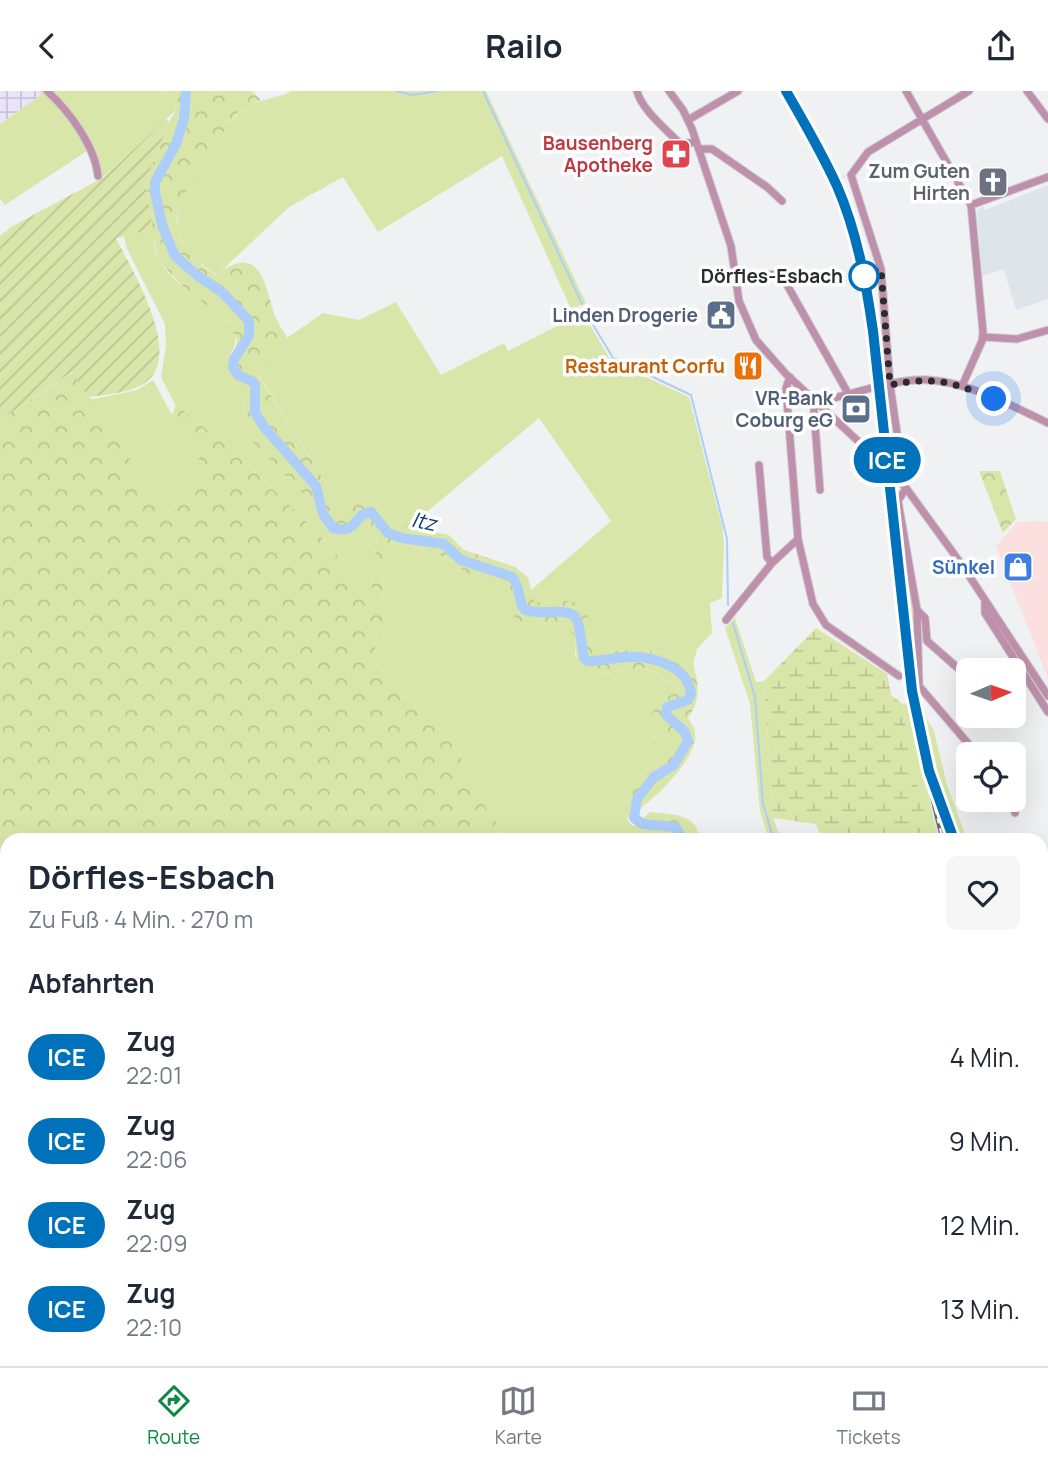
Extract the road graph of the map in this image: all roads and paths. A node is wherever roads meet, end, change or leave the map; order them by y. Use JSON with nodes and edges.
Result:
{"nodes":[{"id":1,"x":47,"y":91,"type":"edge"},
{"id":2,"x":637,"y":91,"type":"edge"},
{"id":3,"x":670,"y":91,"type":"edge"},
{"id":4,"x":738,"y":91,"type":"edge"},
{"id":5,"x":906,"y":91,"type":"edge"},
{"id":6,"x":969,"y":91,"type":"edge"},
{"id":7,"x":1027,"y":91,"type":"edge"},
{"id":8,"x":922,"y":118,"type":"junction"},
{"id":9,"x":1048,"y":119,"type":"edge"},
{"id":10,"x":688,"y":120,"type":"junction"},
{"id":11,"x":697,"y":145,"type":"junction"},
{"id":12,"x":98,"y":176,"type":"dead end"},
{"id":13,"x":1048,"y":177,"type":"edge"},
{"id":14,"x":782,"y":201,"type":"dead end"},
{"id":15,"x":971,"y":205,"type":"junction"},
{"id":16,"x":736,"y":283,"type":"junction"},
{"id":17,"x":1048,"y":330,"type":"edge"},
{"id":18,"x":983,"y":337,"type":"junction"},
{"id":19,"x":790,"y":377,"type":"junction"},
{"id":20,"x":890,"y":385,"type":"junction"},
{"id":21,"x":962,"y":386,"type":"junction"},
{"id":22,"x":849,"y":395,"type":"junction"},
{"id":23,"x":815,"y":400,"type":"junction"},
{"id":24,"x":1046,"y":420,"type":"edge"},
{"id":25,"x":759,"y":465,"type":"dead end"},
{"id":26,"x":900,"y":481,"type":"junction"},
{"id":27,"x":906,"y":488,"type":"junction"},
{"id":28,"x":820,"y":490,"type":"dead end"},
{"id":29,"x":797,"y":539,"type":"junction"},
{"id":30,"x":772,"y":563,"type":"junction"},
{"id":31,"x":985,"y":601,"type":"junction"},
{"id":32,"x":917,"y":610,"type":"junction"},
{"id":33,"x":726,"y":620,"type":"dead end"},
{"id":34,"x":956,"y":666,"type":"edge"},
{"id":35,"x":899,"y":676,"type":"dead end"},
{"id":36,"x":1048,"y":695,"type":"edge"},
{"id":37,"x":1048,"y":712,"type":"edge"},
{"id":38,"x":967,"y":742,"type":"edge"}],
"edges":[{"from":1,"to":12,"type":"street"},
{"from":2,"to":11,"type":"street"},
{"from":3,"to":10,"type":"street"},
{"from":4,"to":10,"type":"street"},
{"from":5,"to":8,"type":"street"},
{"from":6,"to":8,"type":"street"},
{"from":7,"to":9,"type":"street"},
{"from":8,"to":15,"type":"street"},
{"from":8,"to":20,"type":"street"},
{"from":10,"to":11,"type":"street"},
{"from":11,"to":14,"type":"street"},
{"from":11,"to":16,"type":"street"},
{"from":13,"to":15,"type":"street"},
{"from":15,"to":18,"type":"street"},
{"from":16,"to":19,"type":"street"},
{"from":16,"to":22,"type":"street"},
{"from":17,"to":18,"type":"street"},
{"from":18,"to":21,"type":"street"},
{"from":19,"to":23,"type":"street"},
{"from":19,"to":29,"type":"street"},
{"from":20,"to":21,"type":"street"},
{"from":20,"to":22,"type":"street"},
{"from":20,"to":26,"type":"street"},
{"from":21,"to":24,"type":"street"},
{"from":22,"to":23,"type":"street"},
{"from":23,"to":26,"type":"street"},
{"from":23,"to":28,"type":"street"},
{"from":25,"to":30,"type":"street"},
{"from":26,"to":27,"type":"street"},
{"from":27,"to":31,"type":"street"},
{"from":27,"to":32,"type":"street"},
{"from":29,"to":30,"type":"street"},
{"from":29,"to":35,"type":"street"},
{"from":30,"to":33,"type":"street"},
{"from":31,"to":36,"type":"street"},
{"from":31,"to":37,"type":"street"},
{"from":32,"to":34,"type":"street"},
{"from":32,"to":38,"type":"street"}]}
